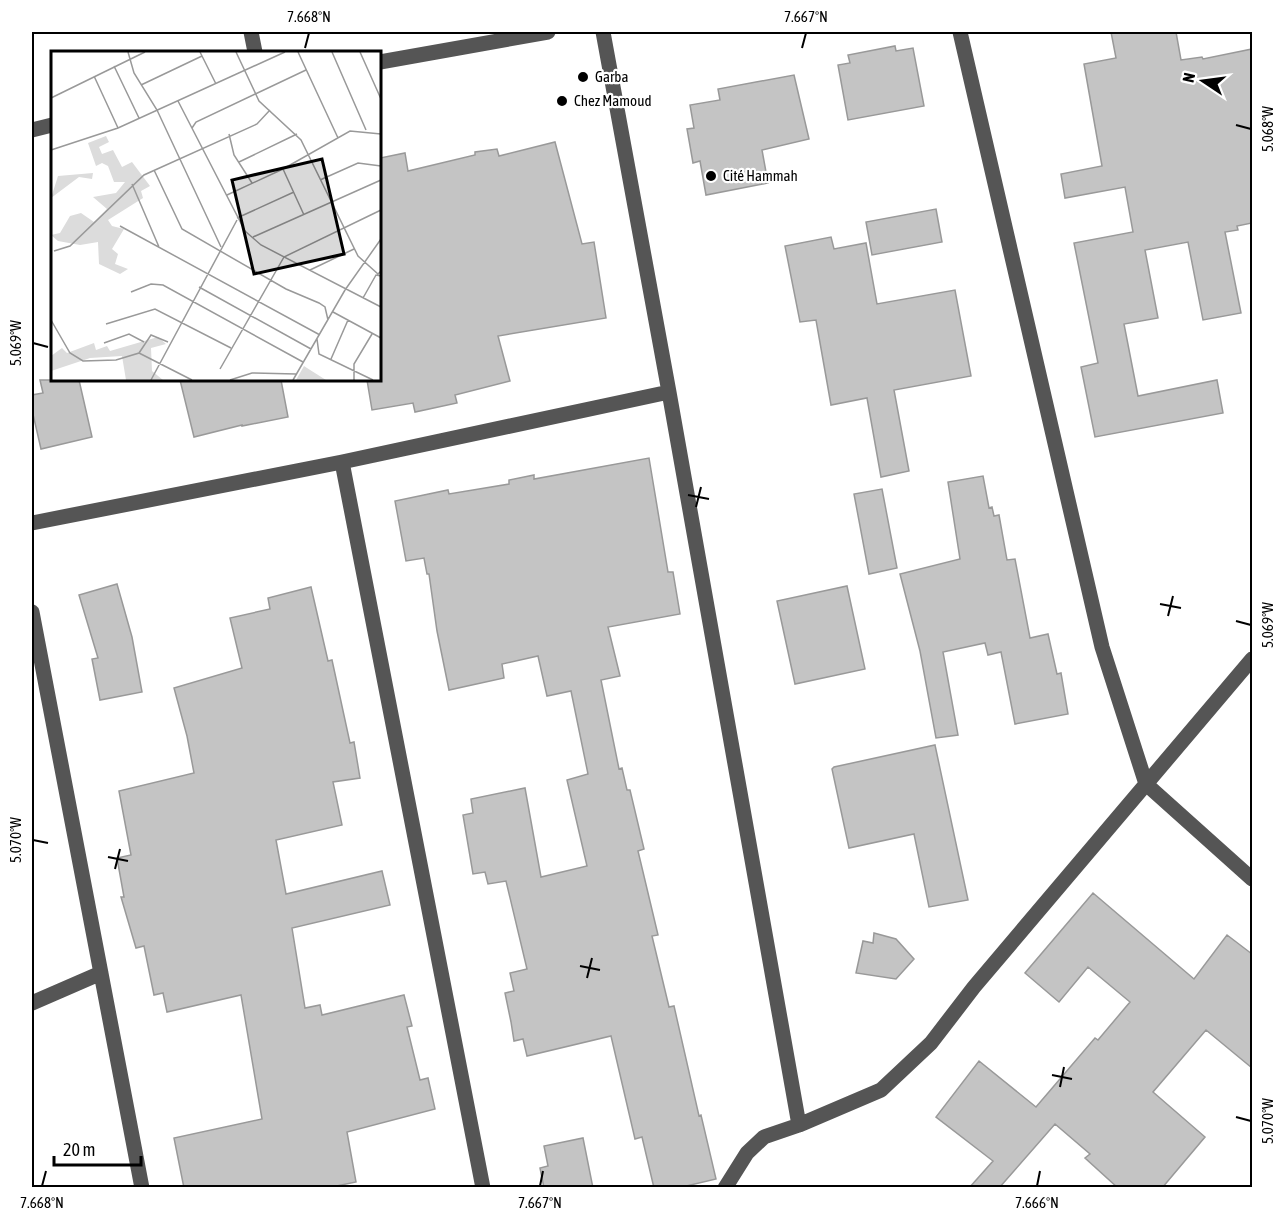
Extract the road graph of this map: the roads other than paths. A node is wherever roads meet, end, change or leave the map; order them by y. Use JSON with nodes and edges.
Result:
{"nodes":[{"id":1,"x":251,"y":32,"type":"edge"},
{"id":2,"x":548,"y":32,"type":"edge"},
{"id":3,"x":603,"y":32,"type":"edge"},
{"id":4,"x":960,"y":32,"type":"edge"},
{"id":5,"x":255,"y":51,"type":"edge"},
{"id":6,"x":381,"y":62,"type":"edge"},
{"id":7,"x":51,"y":125,"type":"edge"},
{"id":8,"x":32,"y":129,"type":"edge"},
{"id":9,"x":669,"y":392,"type":"junction"},
{"id":10,"x":342,"y":462,"type":"junction"},
{"id":11,"x":32,"y":522,"type":"edge"},
{"id":12,"x":32,"y":612,"type":"edge"},
{"id":13,"x":1252,"y":659,"type":"edge"},
{"id":14,"x":1146,"y":784,"type":"junction"},
{"id":15,"x":1252,"y":879,"type":"edge"},
{"id":16,"x":101,"y":973,"type":"junction"},
{"id":17,"x":32,"y":1003,"type":"edge"},
{"id":18,"x":799,"y":1125,"type":"junction"},
{"id":19,"x":142,"y":1188,"type":"edge"},
{"id":20,"x":483,"y":1188,"type":"edge"},
{"id":21,"x":726,"y":1188,"type":"edge"}],
"edges":[{"from":1,"to":5,"type":"street"},
{"from":2,"to":6,"type":"street"},
{"from":3,"to":9,"type":"street"},
{"from":4,"to":14,"type":"street"},
{"from":7,"to":8,"type":"street"},
{"from":9,"to":10,"type":"street"},
{"from":9,"to":18,"type":"street"},
{"from":10,"to":11,"type":"street"},
{"from":10,"to":20,"type":"street"},
{"from":12,"to":16,"type":"street"},
{"from":13,"to":14,"type":"street"},
{"from":14,"to":15,"type":"street"},
{"from":14,"to":18,"type":"street"},
{"from":16,"to":17,"type":"street"},
{"from":16,"to":19,"type":"street"},
{"from":18,"to":21,"type":"street"}]}
